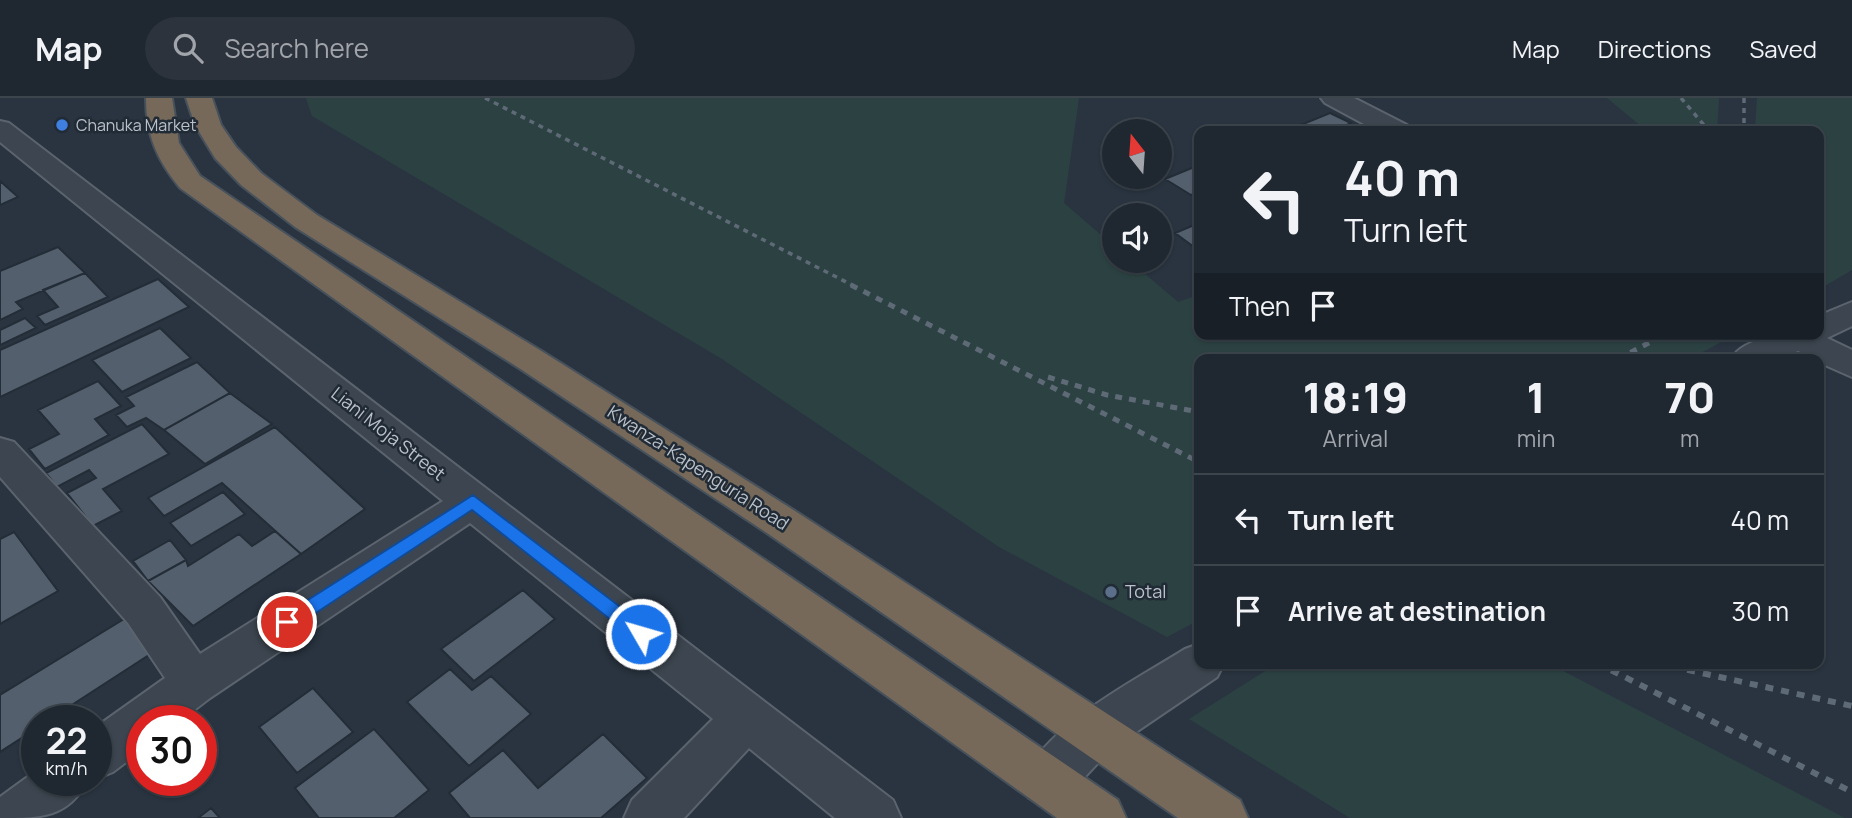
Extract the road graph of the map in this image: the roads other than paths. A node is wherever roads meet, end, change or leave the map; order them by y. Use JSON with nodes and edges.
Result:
{"nodes":[{"id":1,"x":159,"y":98,"type":"edge"},
{"id":2,"x":199,"y":98,"type":"edge"},
{"id":3,"x":1334,"y":98,"type":"edge"},
{"id":4,"x":1387,"y":126,"type":"edge"},
{"id":5,"x":0,"y":129,"type":"edge"},
{"id":6,"x":1852,"y":313,"type":"edge"},
{"id":7,"x":1824,"y":326,"type":"edge"},
{"id":8,"x":1791,"y":340,"type":"edge"},
{"id":9,"x":1814,"y":340,"type":"edge"},
{"id":10,"x":1759,"y":354,"type":"edge"},
{"id":11,"x":1852,"y":365,"type":"edge"},
{"id":12,"x":0,"y":452,"type":"edge"},
{"id":13,"x":473,"y":501,"type":"junction"},
{"id":14,"x":1194,"y":668,"type":"edge"},
{"id":15,"x":194,"y":682,"type":"junction"},
{"id":16,"x":163,"y":705,"type":"edge"},
{"id":17,"x":747,"y":717,"type":"junction"},
{"id":18,"x":126,"y":733,"type":"edge"},
{"id":19,"x":1094,"y":733,"type":"junction"},
{"id":20,"x":112,"y":744,"type":"edge"},
{"id":21,"x":1047,"y":781,"type":"junction"},
{"id":22,"x":42,"y":796,"type":"edge"},
{"id":23,"x":13,"y":818,"type":"edge"},
{"id":24,"x":650,"y":818,"type":"edge"},
{"id":25,"x":875,"y":818,"type":"edge"},
{"id":26,"x":1100,"y":818,"type":"edge"},
{"id":27,"x":1222,"y":818,"type":"edge"}],
"edges":[{"from":1,"to":21,"type":"highway"},
{"from":2,"to":19,"type":"highway","name":"Kwanza-Kapenguria Road"},
{"from":3,"to":4,"type":"street"},
{"from":5,"to":13,"type":"street","name":"Liani Moja Street"},
{"from":6,"to":7,"type":"street"},
{"from":8,"to":10,"type":"street"},
{"from":9,"to":11,"type":"street"},
{"from":12,"to":15,"type":"street"},
{"from":13,"to":15,"type":"street"},
{"from":13,"to":17,"type":"street","name":"Liani Moja Street"},
{"from":14,"to":19,"type":"street"},
{"from":15,"to":16,"type":"street"},
{"from":17,"to":24,"type":"street"},
{"from":17,"to":25,"type":"street","name":"Liani Moja Street"},
{"from":18,"to":20,"type":"street"},
{"from":19,"to":21,"type":"street"},
{"from":19,"to":27,"type":"highway","name":"Kwanza-Kapenguria Road"},
{"from":21,"to":26,"type":"highway"},
{"from":22,"to":23,"type":"street"}]}
